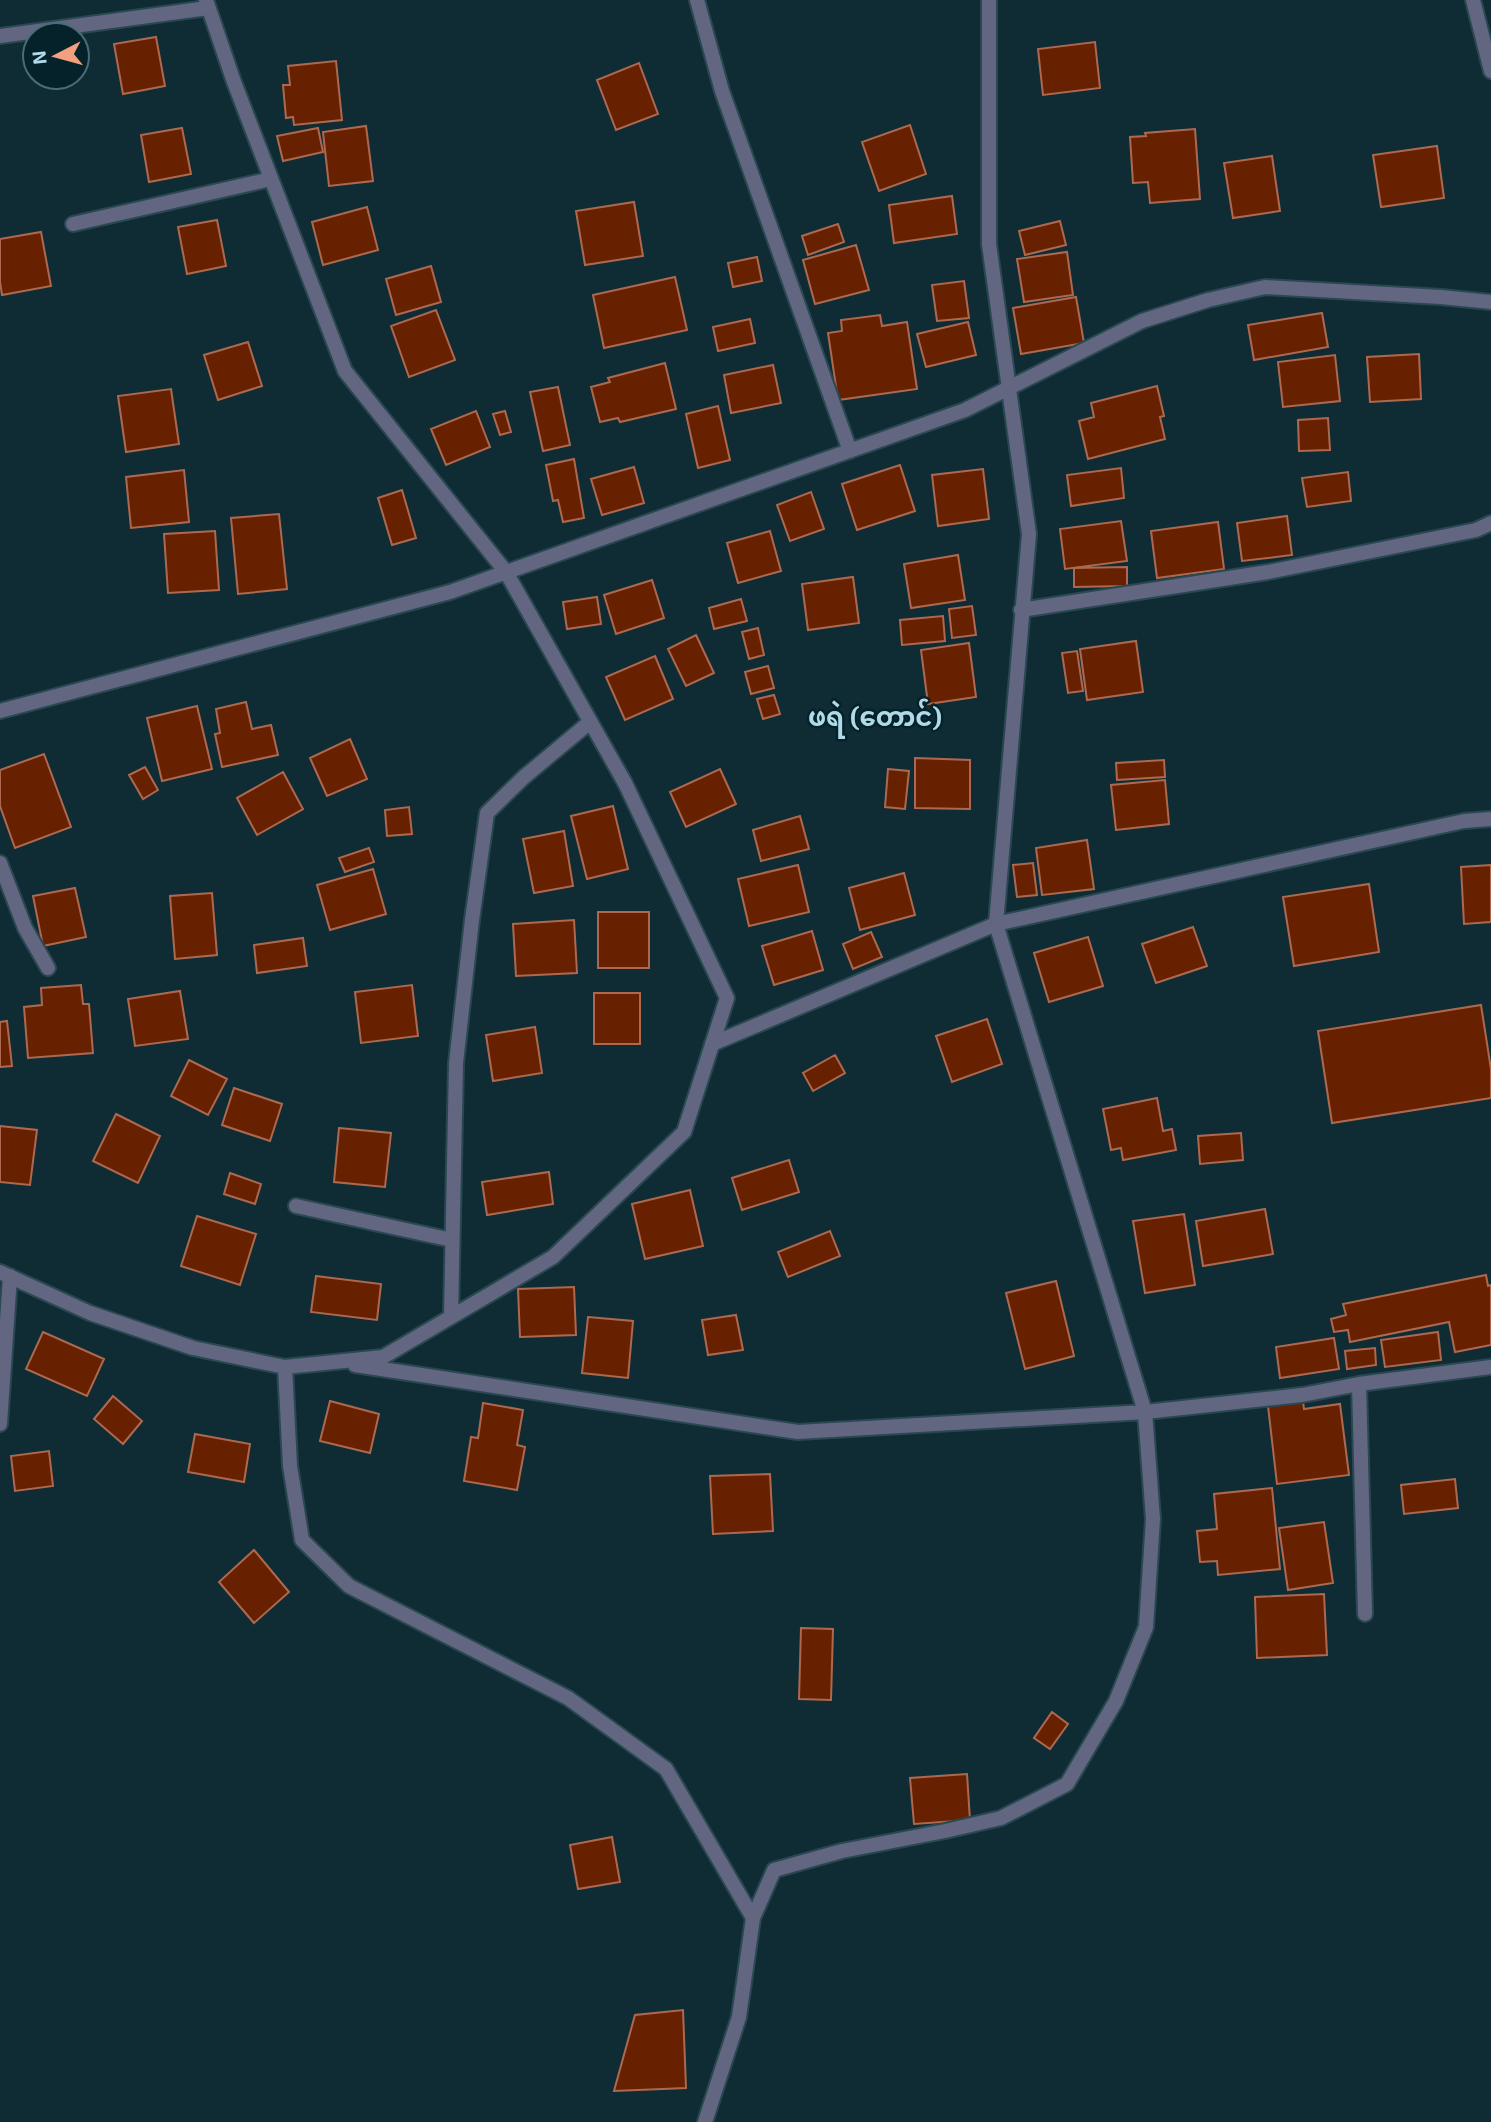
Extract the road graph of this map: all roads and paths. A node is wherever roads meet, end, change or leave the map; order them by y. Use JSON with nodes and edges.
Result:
{"nodes":[{"id":1,"x":697,"y":0,"type":"edge"},
{"id":2,"x":989,"y":0,"type":"edge"},
{"id":3,"x":1473,"y":0,"type":"edge"},
{"id":4,"x":207,"y":4,"type":"edge"},
{"id":5,"x":0,"y":36,"type":"edge"},
{"id":6,"x":1491,"y":71,"type":"edge"},
{"id":7,"x":271,"y":179,"type":"junction"},
{"id":8,"x":73,"y":224,"type":"dead end"},
{"id":9,"x":1491,"y":302,"type":"edge"},
{"id":10,"x":1007,"y":390,"type":"junction"},
{"id":11,"x":850,"y":451,"type":"junction"},
{"id":12,"x":1491,"y":523,"type":"edge"},
{"id":13,"x":506,"y":572,"type":"junction"},
{"id":14,"x":1021,"y":610,"type":"junction"},
{"id":15,"x":0,"y":710,"type":"edge"},
{"id":16,"x":590,"y":722,"type":"junction"},
{"id":17,"x":1491,"y":819,"type":"edge"},
{"id":18,"x":0,"y":863,"type":"edge"},
{"id":19,"x":996,"y":924,"type":"junction"},
{"id":20,"x":48,"y":968,"type":"dead end"},
{"id":21,"x":712,"y":1044,"type":"junction"},
{"id":22,"x":296,"y":1206,"type":"dead end"},
{"id":23,"x":452,"y":1240,"type":"junction"},
{"id":24,"x":5,"y":1274,"type":"edge"},
{"id":25,"x":451,"y":1317,"type":"junction"},
{"id":26,"x":332,"y":1362,"type":"junction"},
{"id":27,"x":285,"y":1367,"type":"junction"},
{"id":28,"x":1491,"y":1367,"type":"edge"},
{"id":29,"x":1359,"y":1384,"type":"junction"},
{"id":30,"x":1145,"y":1412,"type":"junction"},
{"id":31,"x":0,"y":1424,"type":"edge"},
{"id":32,"x":1365,"y":1614,"type":"dead end"},
{"id":33,"x":753,"y":1918,"type":"junction"},
{"id":34,"x":705,"y":2122,"type":"edge"}],
"edges":[{"from":1,"to":11,"type":"street"},
{"from":2,"to":10,"type":"street"},
{"from":3,"to":6,"type":"street"},
{"from":4,"to":5,"type":"street"},
{"from":4,"to":7,"type":"street"},
{"from":7,"to":8,"type":"street"},
{"from":7,"to":13,"type":"street"},
{"from":9,"to":10,"type":"street"},
{"from":10,"to":11,"type":"street"},
{"from":10,"to":14,"type":"street"},
{"from":11,"to":13,"type":"street"},
{"from":12,"to":14,"type":"street"},
{"from":13,"to":15,"type":"street"},
{"from":13,"to":16,"type":"street"},
{"from":14,"to":19,"type":"street"},
{"from":16,"to":21,"type":"street"},
{"from":16,"to":23,"type":"street"},
{"from":17,"to":19,"type":"street"},
{"from":18,"to":20,"type":"street"},
{"from":19,"to":21,"type":"street"},
{"from":19,"to":30,"type":"street"},
{"from":21,"to":25,"type":"street"},
{"from":22,"to":23,"type":"street"},
{"from":23,"to":25,"type":"street"},
{"from":24,"to":27,"type":"street"},
{"from":24,"to":31,"type":"street"},
{"from":25,"to":26,"type":"street"},
{"from":26,"to":27,"type":"street"},
{"from":26,"to":30,"type":"street"},
{"from":27,"to":33,"type":"street"},
{"from":28,"to":29,"type":"street"},
{"from":29,"to":30,"type":"street"},
{"from":29,"to":32,"type":"street"},
{"from":30,"to":33,"type":"street"},
{"from":33,"to":34,"type":"street"}]}
